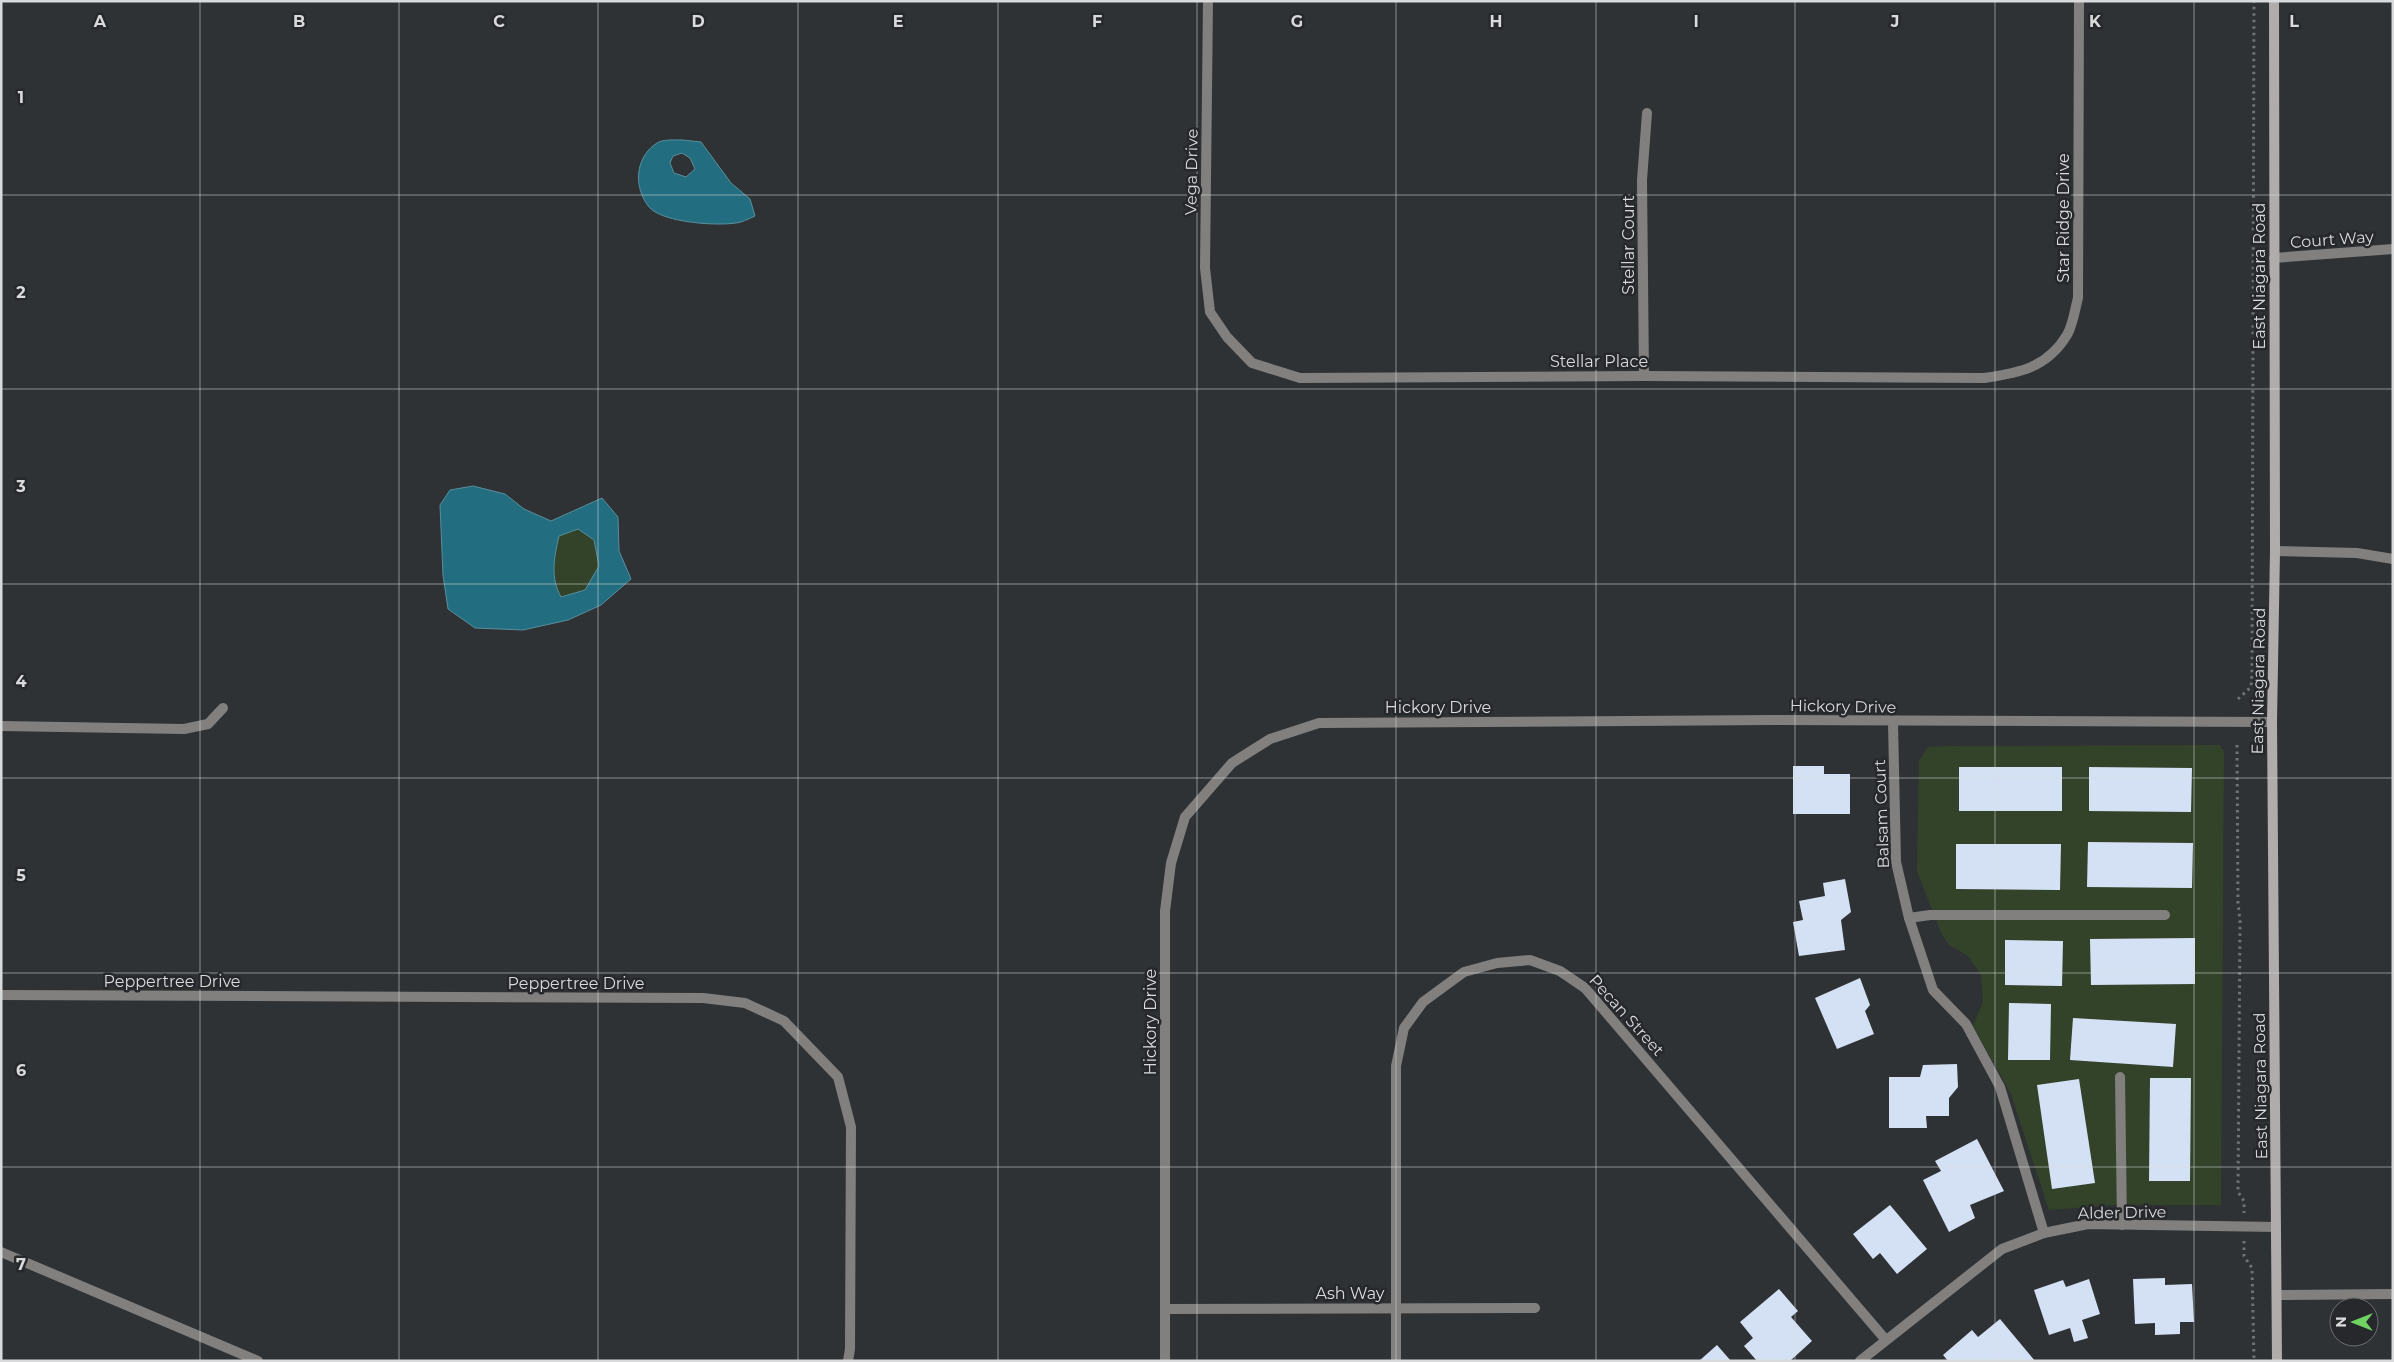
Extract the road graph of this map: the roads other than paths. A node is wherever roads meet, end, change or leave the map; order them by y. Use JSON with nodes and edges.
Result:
{"nodes":[{"id":1,"x":1208,"y":1,"type":"edge"},
{"id":2,"x":2079,"y":1,"type":"edge"},
{"id":3,"x":2274,"y":1,"type":"edge"},
{"id":4,"x":1647,"y":113,"type":"dead end"},
{"id":5,"x":2393,"y":249,"type":"edge"},
{"id":6,"x":2274,"y":258,"type":"junction"},
{"id":7,"x":1227,"y":337,"type":"joint"},
{"id":8,"x":1644,"y":376,"type":"junction"},
{"id":9,"x":1984,"y":378,"type":"joint"},
{"id":10,"x":2275,"y":551,"type":"junction"},
{"id":11,"x":2393,"y":559,"type":"edge"},
{"id":12,"x":223,"y":708,"type":"dead end"},
{"id":13,"x":1893,"y":722,"type":"junction"},
{"id":14,"x":2272,"y":722,"type":"junction"},
{"id":15,"x":1,"y":726,"type":"edge"},
{"id":16,"x":2164,"y":915,"type":"dead end"},
{"id":17,"x":1909,"y":918,"type":"junction"},
{"id":18,"x":1,"y":995,"type":"edge"},
{"id":19,"x":2120,"y":1077,"type":"dead end"},
{"id":20,"x":2122,"y":1225,"type":"junction"},
{"id":21,"x":2276,"y":1228,"type":"junction"},
{"id":22,"x":2044,"y":1233,"type":"junction"},
{"id":23,"x":1,"y":1252,"type":"edge"},
{"id":24,"x":2393,"y":1294,"type":"edge"},
{"id":25,"x":2277,"y":1295,"type":"junction"},
{"id":26,"x":1396,"y":1308,"type":"junction"},
{"id":27,"x":1535,"y":1308,"type":"dead end"},
{"id":28,"x":1165,"y":1309,"type":"junction"},
{"id":29,"x":1885,"y":1339,"type":"junction"},
{"id":30,"x":258,"y":1361,"type":"edge"},
{"id":31,"x":848,"y":1361,"type":"edge"},
{"id":32,"x":1165,"y":1361,"type":"edge"},
{"id":33,"x":1396,"y":1361,"type":"edge"},
{"id":34,"x":1860,"y":1361,"type":"edge"},
{"id":35,"x":2277,"y":1361,"type":"edge"}],
"edges":[{"from":1,"to":7,"type":"street","name":"Vega Drive"},
{"from":2,"to":9,"type":"street","name":"Star Ridge Drive"},
{"from":3,"to":6,"type":"street","name":"East Niagara Road"},
{"from":4,"to":8,"type":"street","name":"Stellar Court"},
{"from":5,"to":6,"type":"street","name":"Court Way"},
{"from":6,"to":10,"type":"street","name":"East Niagara Road"},
{"from":7,"to":8,"type":"street","name":"Stellar Place"},
{"from":8,"to":9,"type":"street","name":"Stellar Place"},
{"from":10,"to":11,"type":"street"},
{"from":10,"to":14,"type":"street","name":"East Niagara Road"},
{"from":12,"to":15,"type":"street"},
{"from":13,"to":14,"type":"street","name":"Hickory Drive"},
{"from":13,"to":17,"type":"street","name":"Balsam Court"},
{"from":13,"to":28,"type":"street","name":"Hickory Drive"},
{"from":14,"to":21,"type":"street","name":"East Niagara Road"},
{"from":16,"to":17,"type":"street"},
{"from":17,"to":22,"type":"street","name":"Balsam Court"},
{"from":18,"to":31,"type":"street","name":"Peppertree Drive"},
{"from":19,"to":20,"type":"street"},
{"from":20,"to":21,"type":"street","name":"Alder Drive"},
{"from":20,"to":22,"type":"street","name":"Alder Drive"},
{"from":21,"to":25,"type":"street","name":"East Niagara Road"},
{"from":22,"to":29,"type":"street","name":"Alder Drive"},
{"from":23,"to":30,"type":"street"},
{"from":24,"to":25,"type":"street"},
{"from":25,"to":35,"type":"street","name":"East Niagara Road"},
{"from":26,"to":27,"type":"street","name":"Ash Way"},
{"from":26,"to":28,"type":"street","name":"Ash Way"},
{"from":26,"to":29,"type":"street","name":"Pecan Street"},
{"from":26,"to":33,"type":"street","name":"Pecan Street"},
{"from":28,"to":32,"type":"street","name":"Hickory Drive"},
{"from":29,"to":34,"type":"street","name":"Alder Drive"}]}
